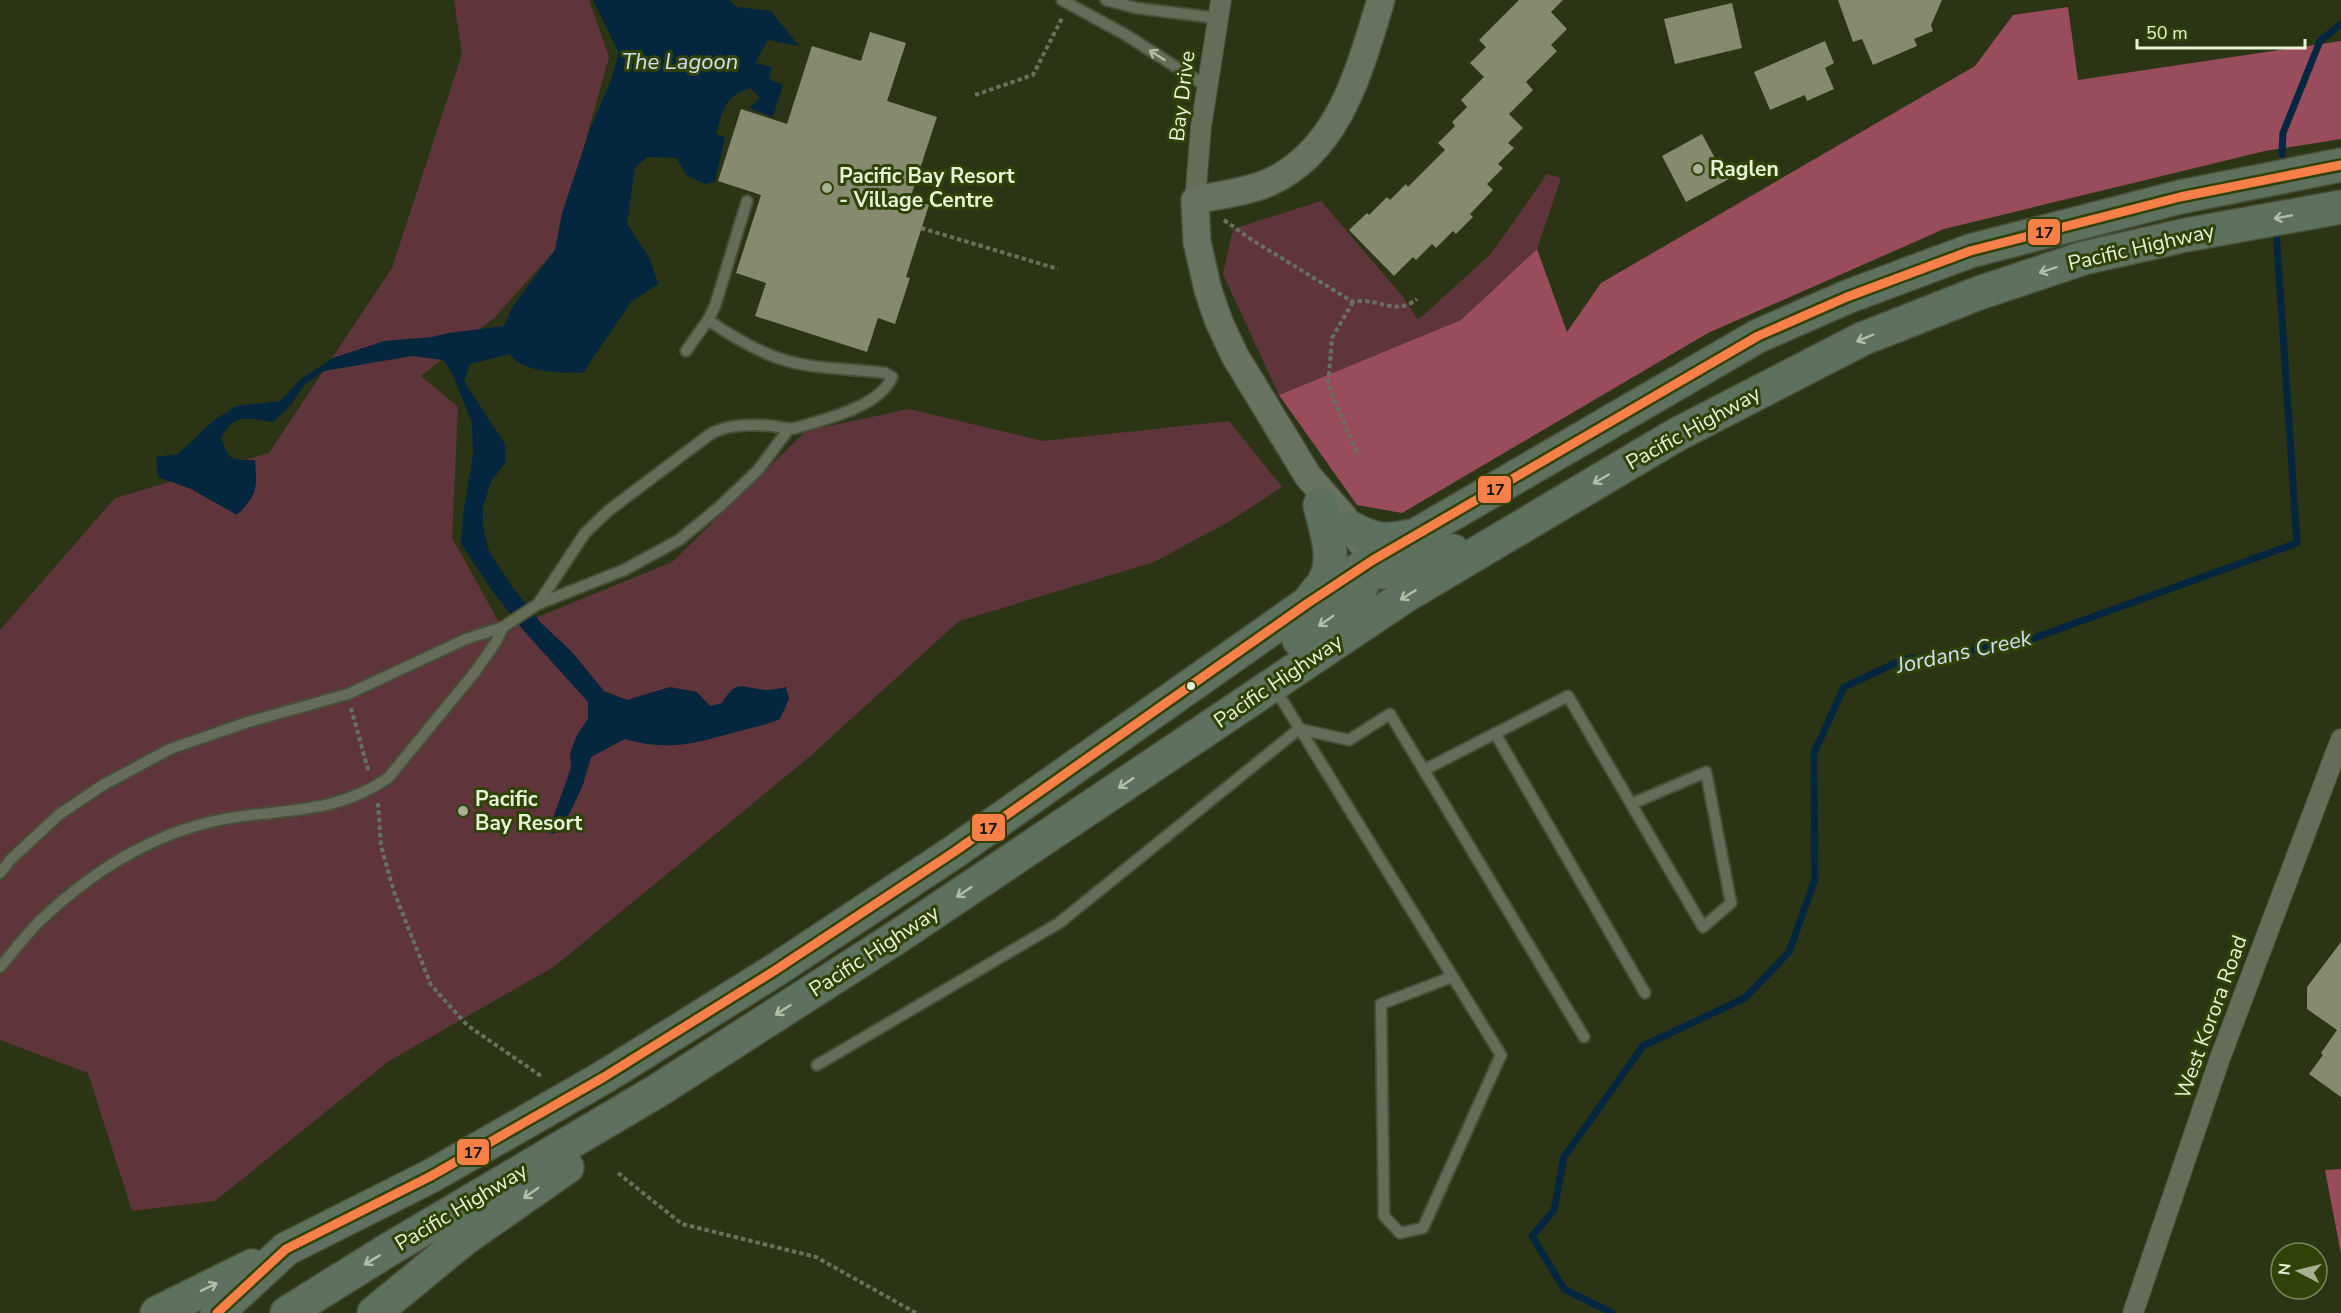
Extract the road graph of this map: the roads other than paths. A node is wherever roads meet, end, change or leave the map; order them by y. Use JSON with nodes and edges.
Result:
{"nodes":[{"id":1,"x":1106,"y":0,"type":"edge"},
{"id":2,"x":1381,"y":0,"type":"edge"},
{"id":3,"x":1065,"y":2,"type":"edge"},
{"id":4,"x":1219,"y":9,"type":"edge"},
{"id":5,"x":1206,"y":86,"type":"junction"},
{"id":6,"x":2341,"y":165,"type":"edge"},
{"id":7,"x":1195,"y":200,"type":"junction"},
{"id":8,"x":747,"y":201,"type":"dead end"},
{"id":9,"x":2341,"y":207,"type":"edge"},
{"id":10,"x":708,"y":320,"type":"junction"},
{"id":11,"x":686,"y":351,"type":"dead end"},
{"id":12,"x":788,"y":430,"type":"junction"},
{"id":13,"x":1314,"y":491,"type":"junction"},
{"id":14,"x":1351,"y":528,"type":"junction"},
{"id":15,"x":1512,"y":531,"type":"junction"},
{"id":16,"x":1414,"y":536,"type":"junction"},
{"id":17,"x":1365,"y":568,"type":"junction"},
{"id":18,"x":1308,"y":603,"type":"junction"},
{"id":19,"x":536,"y":605,"type":"junction"},
{"id":20,"x":506,"y":625,"type":"junction"},
{"id":21,"x":1272,"y":684,"type":"junction"},
{"id":22,"x":1299,"y":729,"type":"junction"},
{"id":23,"x":1495,"y":733,"type":"junction"},
{"id":24,"x":2340,"y":749,"type":"edge"},
{"id":25,"x":1174,"y":751,"type":"junction"},
{"id":26,"x":1424,"y":770,"type":"junction"},
{"id":27,"x":1631,"y":804,"type":"junction"},
{"id":28,"x":0,"y":873,"type":"edge"},
{"id":29,"x":0,"y":967,"type":"edge"},
{"id":30,"x":1452,"y":977,"type":"junction"},
{"id":31,"x":1645,"y":993,"type":"dead end"},
{"id":32,"x":1584,"y":1037,"type":"dead end"},
{"id":33,"x":817,"y":1065,"type":"dead end"},
{"id":34,"x":657,"y":1091,"type":"junction"},
{"id":35,"x":286,"y":1249,"type":"junction"},
{"id":36,"x":157,"y":1313,"type":"edge"},
{"id":37,"x":217,"y":1313,"type":"edge"},
{"id":38,"x":287,"y":1313,"type":"edge"},
{"id":39,"x":374,"y":1313,"type":"edge"},
{"id":40,"x":2133,"y":1313,"type":"edge"}],
"edges":[{"from":1,"to":4,"type":"lane"},
{"from":2,"to":7,"type":"street"},
{"from":5,"to":3,"type":"lane","one_way":true},
{"from":4,"to":5,"type":"street","name":"Bay Drive"},
{"from":5,"to":7,"type":"street","name":"Bay Drive"},
{"from":6,"to":16,"type":"highway","name":"Pacific Highway"},
{"from":7,"to":13,"type":"street"},
{"from":8,"to":10,"type":"lane"},
{"from":9,"to":15,"type":"highway","name":"Pacific Highway","one_way":true},
{"from":10,"to":11,"type":"lane"},
{"from":10,"to":12,"type":"lane"},
{"from":12,"to":19,"type":"lane"},
{"from":12,"to":19,"type":"lane"},
{"from":13,"to":14,"type":"street"},
{"from":13,"to":17,"type":"street"},
{"from":13,"to":18,"type":"highway"},
{"from":14,"to":16,"type":"highway"},
{"from":14,"to":17,"type":"street"},
{"from":15,"to":17,"type":"highway"},
{"from":15,"to":21,"type":"highway","name":"Pacific Highway","one_way":true},
{"from":16,"to":17,"type":"highway","name":"Pacific Highway"},
{"from":17,"to":18,"type":"highway","name":"Pacific Highway"},
{"from":17,"to":25,"type":"highway","one_way":true},
{"from":18,"to":35,"type":"highway","name":"Pacific Highway"},
{"from":19,"to":20,"type":"lane"},
{"from":20,"to":28,"type":"lane"},
{"from":20,"to":29,"type":"lane"},
{"from":21,"to":22,"type":"lane"},
{"from":21,"to":25,"type":"highway","name":"Pacific Highway"},
{"from":22,"to":26,"type":"lane"},
{"from":22,"to":30,"type":"lane"},
{"from":22,"to":33,"type":"lane"},
{"from":23,"to":26,"type":"lane"},
{"from":23,"to":27,"type":"lane"},
{"from":23,"to":31,"type":"lane"},
{"from":24,"to":40,"type":"street","name":"West Korora Road"},
{"from":25,"to":34,"type":"highway","name":"Pacific Highway","one_way":true},
{"from":26,"to":32,"type":"lane"},
{"from":27,"to":27,"type":"lane"},
{"from":30,"to":30,"type":"lane"},
{"from":34,"to":38,"type":"highway","name":"Pacific Highway","one_way":true},
{"from":34,"to":39,"type":"highway","one_way":true},
{"from":36,"to":35,"type":"highway","one_way":true},
{"from":35,"to":37,"type":"highway","name":"Pacific Highway"}]}
